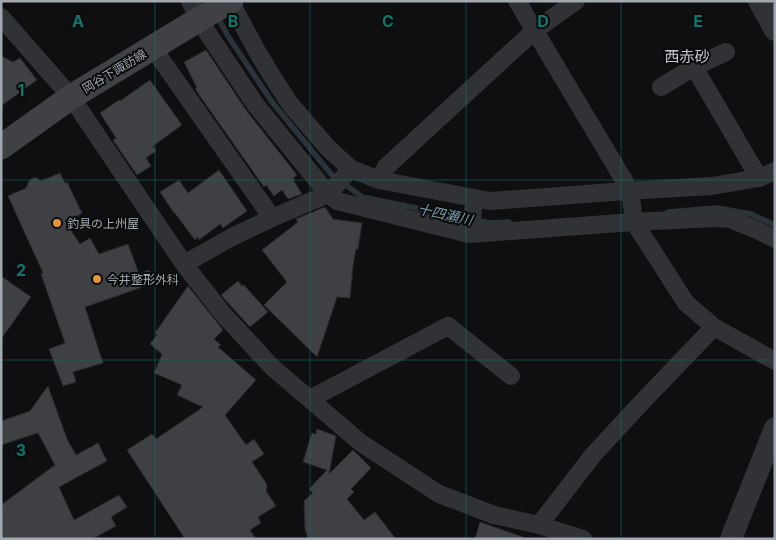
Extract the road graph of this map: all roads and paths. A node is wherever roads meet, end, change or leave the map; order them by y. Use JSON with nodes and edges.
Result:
{"nodes":[{"id":1,"x":517,"y":1,"type":"edge"},
{"id":2,"x":576,"y":1,"type":"edge"},
{"id":3,"x":763,"y":3,"type":"edge"},
{"id":4,"x":215,"y":7,"type":"edge"},
{"id":5,"x":1,"y":18,"type":"edge"},
{"id":6,"x":775,"y":30,"type":"edge"},
{"id":7,"x":534,"y":31,"type":"junction"},
{"id":8,"x":152,"y":48,"type":"junction"},
{"id":9,"x":726,"y":52,"type":"dead end"},
{"id":10,"x":694,"y":67,"type":"junction"},
{"id":11,"x":661,"y":87,"type":"dead end"},
{"id":12,"x":71,"y":97,"type":"junction"},
{"id":13,"x":1,"y":147,"type":"edge"},
{"id":14,"x":349,"y":171,"type":"junction"},
{"id":15,"x":767,"y":175,"type":"edge"},
{"id":16,"x":379,"y":180,"type":"junction"},
{"id":17,"x":331,"y":191,"type":"junction"},
{"id":18,"x":629,"y":194,"type":"junction"},
{"id":19,"x":475,"y":202,"type":"junction"},
{"id":20,"x":272,"y":218,"type":"junction"},
{"id":21,"x":634,"y":220,"type":"junction"},
{"id":22,"x":470,"y":232,"type":"junction"},
{"id":23,"x":775,"y":239,"type":"edge"},
{"id":24,"x":184,"y":264,"type":"junction"},
{"id":25,"x":714,"y":327,"type":"junction"},
{"id":26,"x":775,"y":361,"type":"edge"},
{"id":27,"x":511,"y":376,"type":"dead end"},
{"id":28,"x":310,"y":399,"type":"junction"},
{"id":29,"x":775,"y":428,"type":"edge"},
{"id":30,"x":547,"y":531,"type":"edge"},
{"id":31,"x":583,"y":539,"type":"edge"},
{"id":32,"x":731,"y":539,"type":"edge"}],
"edges":[{"from":1,"to":7,"type":"street"},
{"from":2,"to":7,"type":"street"},
{"from":3,"to":6,"type":"street"},
{"from":4,"to":8,"type":"main road","name":"岡谷下諏訪線"},
{"from":4,"to":14,"type":"street"},
{"from":4,"to":17,"type":"street"},
{"from":5,"to":12,"type":"street"},
{"from":7,"to":16,"type":"street"},
{"from":7,"to":18,"type":"street"},
{"from":8,"to":12,"type":"main road","name":"岡谷下諏訪線"},
{"from":8,"to":20,"type":"street"},
{"from":9,"to":10,"type":"street"},
{"from":10,"to":11,"type":"street"},
{"from":10,"to":15,"type":"street"},
{"from":12,"to":13,"type":"main road","name":"岡谷下諏訪線"},
{"from":12,"to":24,"type":"street"},
{"from":14,"to":16,"type":"street"},
{"from":14,"to":17,"type":"street"},
{"from":15,"to":18,"type":"street"},
{"from":16,"to":19,"type":"street"},
{"from":17,"to":20,"type":"street"},
{"from":17,"to":22,"type":"street"},
{"from":18,"to":19,"type":"street"},
{"from":18,"to":21,"type":"street"},
{"from":19,"to":22,"type":"street"},
{"from":20,"to":24,"type":"street"},
{"from":21,"to":22,"type":"street"},
{"from":21,"to":23,"type":"street"},
{"from":21,"to":25,"type":"street"},
{"from":24,"to":28,"type":"street"},
{"from":25,"to":26,"type":"street"},
{"from":25,"to":30,"type":"street"},
{"from":27,"to":28,"type":"street"},
{"from":28,"to":30,"type":"street"},
{"from":29,"to":32,"type":"street"},
{"from":30,"to":31,"type":"street"}]}
